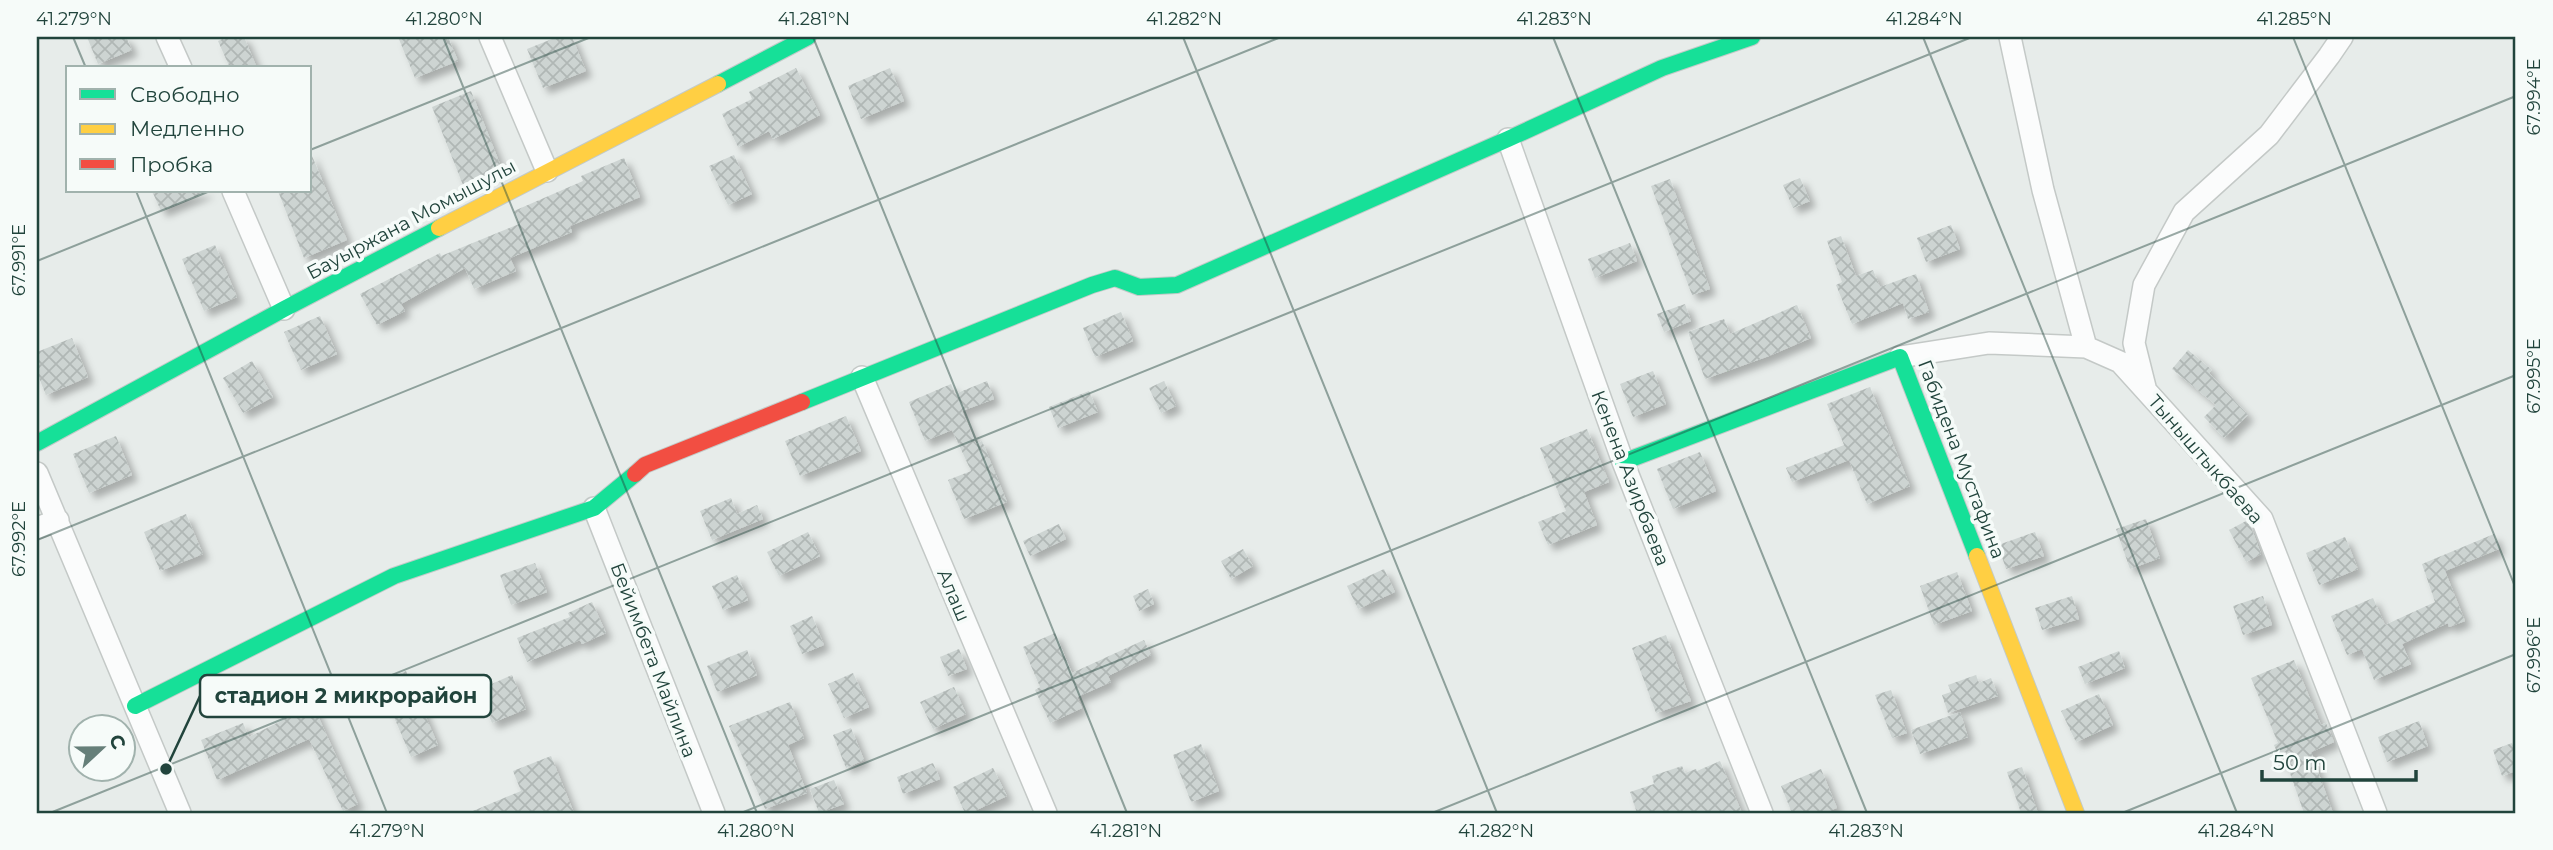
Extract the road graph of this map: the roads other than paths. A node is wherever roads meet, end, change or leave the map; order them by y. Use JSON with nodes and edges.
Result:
{"nodes":[{"id":1,"x":167,"y":37,"type":"edge"},
{"id":2,"x":490,"y":37,"type":"edge"},
{"id":3,"x":1752,"y":37,"type":"edge"},
{"id":4,"x":2010,"y":37,"type":"edge"},
{"id":5,"x":2342,"y":37,"type":"edge"},
{"id":6,"x":798,"y":39,"type":"edge"},
{"id":7,"x":180,"y":66,"type":"edge"},
{"id":8,"x":1508,"y":139,"type":"junction"},
{"id":9,"x":547,"y":171,"type":"junction"},
{"id":10,"x":233,"y":192,"type":"edge"},
{"id":11,"x":284,"y":309,"type":"junction"},
{"id":12,"x":2086,"y":347,"type":"junction"},
{"id":13,"x":1900,"y":357,"type":"junction"},
{"id":14,"x":862,"y":377,"type":"junction"},
{"id":15,"x":2145,"y":389,"type":"junction"},
{"id":16,"x":37,"y":443,"type":"edge"},
{"id":17,"x":1623,"y":462,"type":"junction"},
{"id":18,"x":37,"y":473,"type":"edge"},
{"id":19,"x":594,"y":508,"type":"junction"},
{"id":20,"x":58,"y":520,"type":"junction"},
{"id":21,"x":37,"y":528,"type":"edge"},
{"id":22,"x":135,"y":706,"type":"junction"},
{"id":23,"x":180,"y":813,"type":"edge"},
{"id":24,"x":714,"y":813,"type":"edge"},
{"id":25,"x":1046,"y":813,"type":"edge"},
{"id":26,"x":1762,"y":813,"type":"edge"},
{"id":27,"x":2076,"y":813,"type":"edge"},
{"id":28,"x":2376,"y":813,"type":"edge"}],
"edges":[{"from":1,"to":7,"type":"street"},
{"from":2,"to":9,"type":"street"},
{"from":3,"to":8,"type":"street"},
{"from":4,"to":12,"type":"street"},
{"from":5,"to":15,"type":"street"},
{"from":6,"to":9,"type":"street","name":"Бауыржана Момышулы"},
{"from":8,"to":14,"type":"street"},
{"from":8,"to":17,"type":"street","name":"Кенена Азирбаева"},
{"from":9,"to":11,"type":"street","name":"Бауыржана Момышулы"},
{"from":10,"to":11,"type":"street"},
{"from":11,"to":16,"type":"street","name":"Бауыржана Момышулы"},
{"from":12,"to":13,"type":"street","name":"Тыныштыкбаева"},
{"from":12,"to":15,"type":"street","name":"Тыныштыкбаева"},
{"from":13,"to":17,"type":"street","name":"Габидена Мустафина"},
{"from":13,"to":27,"type":"street","name":"Габидена Мустафина"},
{"from":14,"to":19,"type":"street"},
{"from":14,"to":25,"type":"street","name":"Алаш"},
{"from":15,"to":28,"type":"street","name":"Тыныштыкбаева"},
{"from":17,"to":26,"type":"street","name":"Кенена Азирбаева"},
{"from":18,"to":20,"type":"street"},
{"from":19,"to":22,"type":"street"},
{"from":19,"to":24,"type":"street","name":"Бейимбета Майлина"},
{"from":20,"to":21,"type":"street"},
{"from":20,"to":22,"type":"street"},
{"from":22,"to":23,"type":"street"}]}
